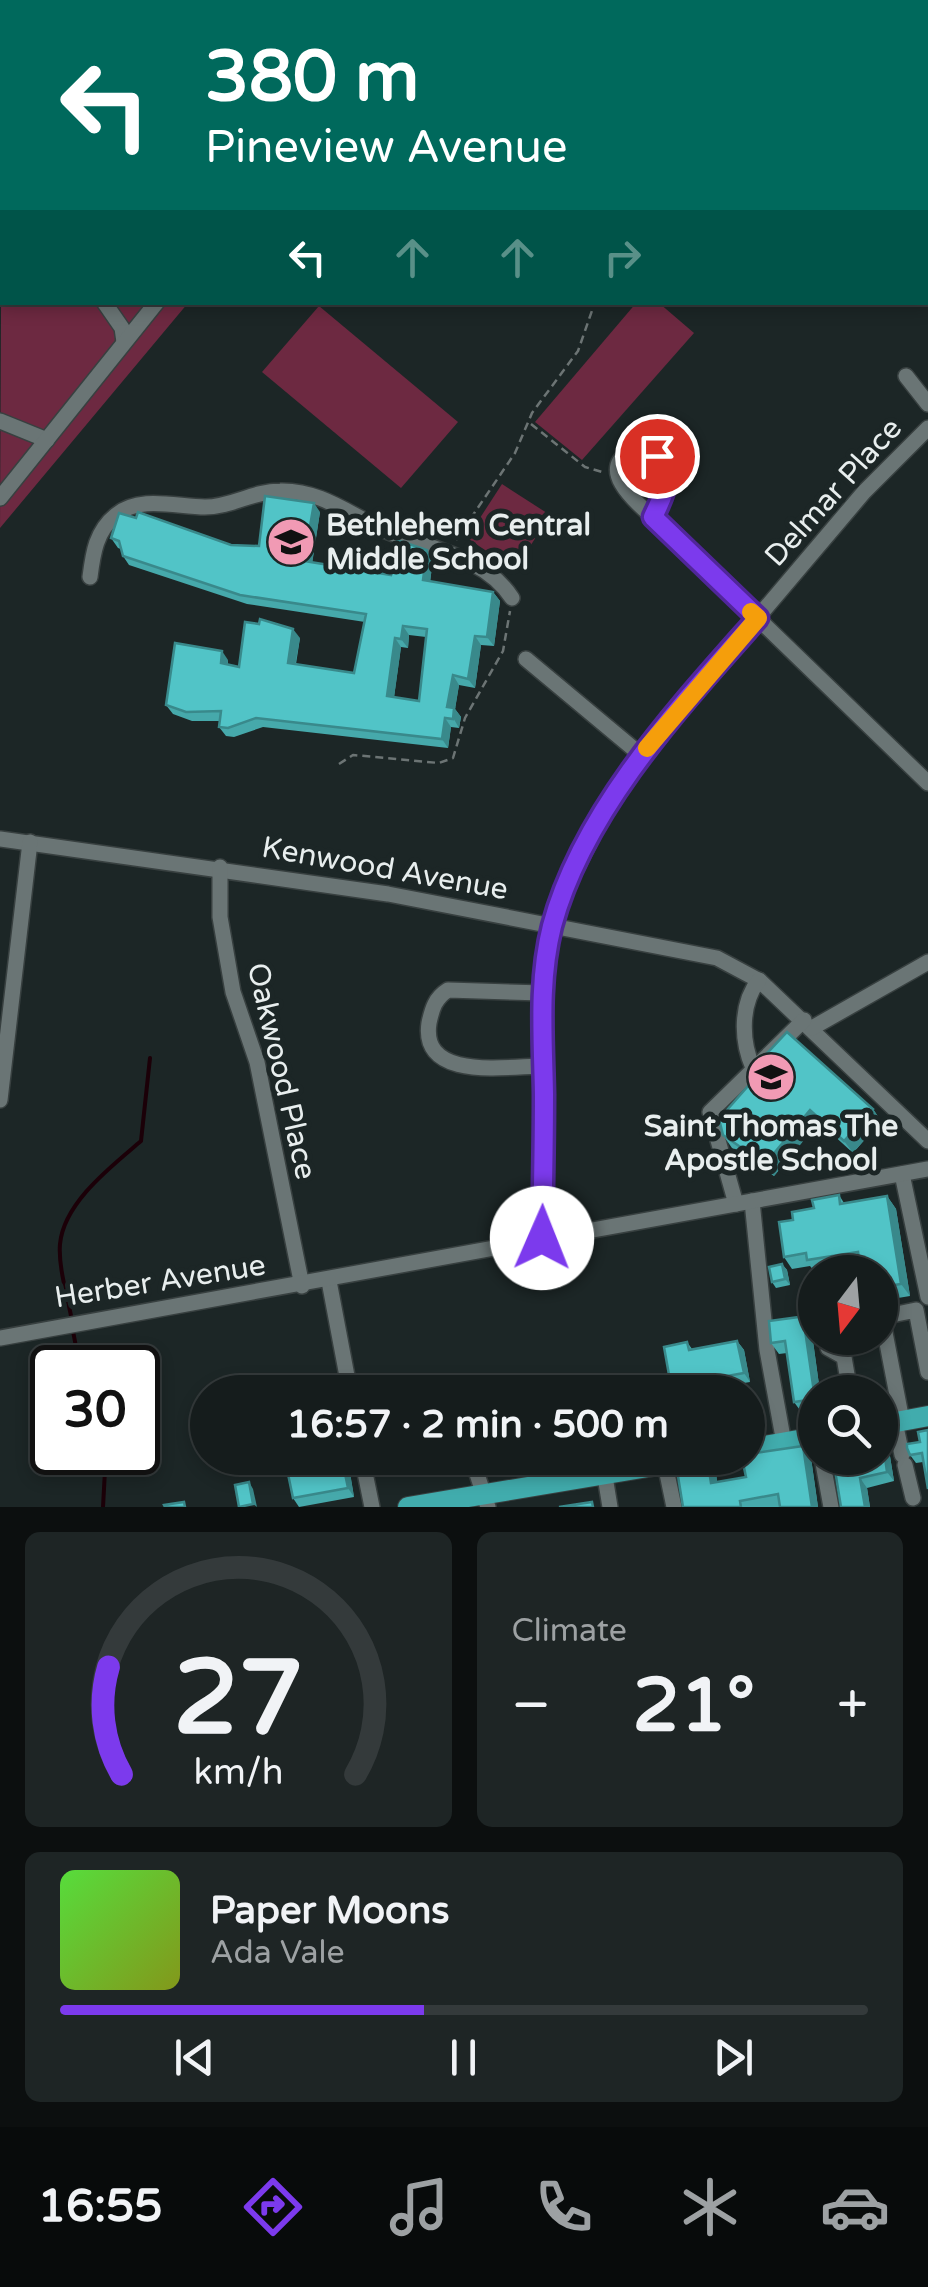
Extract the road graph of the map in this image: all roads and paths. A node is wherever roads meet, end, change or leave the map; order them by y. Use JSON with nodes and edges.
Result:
{"nodes":[{"id":1,"x":106,"y":305,"type":"edge"},
{"id":2,"x":155,"y":305,"type":"edge"},
{"id":3,"x":594,"y":305,"type":"edge"},
{"id":4,"x":124,"y":342,"type":"junction"},
{"id":5,"x":906,"y":376,"type":"dead end"},
{"id":6,"x":928,"y":404,"type":"edge"},
{"id":7,"x":0,"y":421,"type":"edge"},
{"id":8,"x":530,"y":423,"type":"junction"},
{"id":9,"x":928,"y":428,"type":"edge"},
{"id":10,"x":48,"y":440,"type":"junction"},
{"id":11,"x":618,"y":471,"type":"junction"},
{"id":12,"x":0,"y":498,"type":"edge"},
{"id":13,"x":653,"y":517,"type":"junction"},
{"id":14,"x":449,"y":553,"type":"junction"},
{"id":15,"x":90,"y":577,"type":"dead end"},
{"id":16,"x":512,"y":598,"type":"joint"},
{"id":17,"x":758,"y":618,"type":"junction"},
{"id":18,"x":526,"y":659,"type":"dead end"},
{"id":19,"x":641,"y":755,"type":"junction"},
{"id":20,"x":339,"y":764,"type":"dead end"},
{"id":21,"x":928,"y":783,"type":"edge"},
{"id":22,"x":0,"y":839,"type":"edge"},
{"id":23,"x":30,"y":842,"type":"junction"},
{"id":24,"x":220,"y":867,"type":"junction"},
{"id":25,"x":552,"y":927,"type":"junction"},
{"id":26,"x":928,"y":962,"type":"edge"},
{"id":27,"x":759,"y":980,"type":"junction"},
{"id":28,"x":543,"y":992,"type":"junction"},
{"id":29,"x":808,"y":1024,"type":"junction"},
{"id":30,"x":543,"y":1066,"type":"junction"},
{"id":31,"x":753,"y":1068,"type":"junction"},
{"id":32,"x":0,"y":1099,"type":"edge"},
{"id":33,"x":928,"y":1141,"type":"edge"},
{"id":34,"x":915,"y":1171,"type":"edge"},
{"id":35,"x":744,"y":1202,"type":"junction"},
{"id":36,"x":542,"y":1238,"type":"junction"},
{"id":37,"x":329,"y":1281,"type":"junction"},
{"id":38,"x":302,"y":1286,"type":"junction"},
{"id":39,"x":928,"y":1297,"type":"edge"},
{"id":40,"x":922,"y":1308,"type":"edge"},
{"id":41,"x":0,"y":1338,"type":"edge"},
{"id":42,"x":928,"y":1372,"type":"edge"},
{"id":43,"x":347,"y":1375,"type":"edge"},
{"id":44,"x":888,"y":1375,"type":"edge"},
{"id":45,"x":928,"y":1416,"type":"edge"},
{"id":46,"x":898,"y":1421,"type":"edge"},
{"id":47,"x":798,"y":1440,"type":"edge"},
{"id":48,"x":898,"y":1441,"type":"edge"},
{"id":49,"x":784,"y":1443,"type":"junction"},
{"id":50,"x":765,"y":1446,"type":"edge"},
{"id":51,"x":365,"y":1475,"type":"edge"},
{"id":52,"x":477,"y":1475,"type":"edge"},
{"id":53,"x":573,"y":1475,"type":"edge"},
{"id":54,"x":605,"y":1475,"type":"edge"},
{"id":55,"x":667,"y":1475,"type":"edge"},
{"id":56,"x":825,"y":1475,"type":"edge"},
{"id":57,"x":912,"y":1498,"type":"dead end"},
{"id":58,"x":486,"y":1500,"type":"edge"},
{"id":59,"x":372,"y":1507,"type":"edge"},
{"id":60,"x":408,"y":1507,"type":"edge"},
{"id":61,"x":610,"y":1507,"type":"edge"},
{"id":62,"x":674,"y":1507,"type":"edge"},
{"id":63,"x":831,"y":1507,"type":"edge"}],
"edges":[{"from":1,"to":4,"type":"street"},
{"from":2,"to":4,"type":"street"},
{"from":3,"to":8,"type":"path"},
{"from":4,"to":10,"type":"street"},
{"from":5,"to":6,"type":"street"},
{"from":7,"to":10,"type":"street"},
{"from":8,"to":11,"type":"path"},
{"from":8,"to":14,"type":"path"},
{"from":9,"to":17,"type":"street","name":"Delmar Place"},
{"from":10,"to":12,"type":"street"},
{"from":11,"to":13,"type":"street"},
{"from":11,"to":13,"type":"street"},
{"from":13,"to":17,"type":"street"},
{"from":14,"to":15,"type":"street"},
{"from":14,"to":16,"type":"street"},
{"from":16,"to":20,"type":"path"},
{"from":17,"to":19,"type":"street","name":"Delmar Place"},
{"from":17,"to":21,"type":"street"},
{"from":18,"to":19,"type":"street"},
{"from":19,"to":25,"type":"street","name":"Delmar Place"},
{"from":22,"to":23,"type":"street","name":"Kenwood Avenue"},
{"from":23,"to":24,"type":"street","name":"Kenwood Avenue"},
{"from":23,"to":32,"type":"street"},
{"from":24,"to":25,"type":"street","name":"Kenwood Avenue"},
{"from":24,"to":38,"type":"street","name":"Oakwood Place"},
{"from":25,"to":27,"type":"street","name":"Kenwood Avenue"},
{"from":25,"to":28,"type":"street","name":"Delmar Place"},
{"from":26,"to":29,"type":"street"},
{"from":27,"to":29,"type":"street","name":"Kenwood Avenue"},
{"from":27,"to":31,"type":"street"},
{"from":28,"to":30,"type":"street","name":"Delmar Place"},
{"from":28,"to":30,"type":"street"},
{"from":29,"to":31,"type":"street"},
{"from":29,"to":33,"type":"street","name":"Kenwood Avenue"},
{"from":30,"to":36,"type":"street","name":"Delmar Place"},
{"from":31,"to":35,"type":"street"},
{"from":34,"to":35,"type":"street","name":"Herber Avenue"},
{"from":34,"to":39,"type":"street"},
{"from":35,"to":36,"type":"street","name":"Herber Avenue"},
{"from":35,"to":49,"type":"street"},
{"from":36,"to":37,"type":"street","name":"Herber Avenue"},
{"from":37,"to":38,"type":"street","name":"Herber Avenue"},
{"from":37,"to":43,"type":"street"},
{"from":38,"to":41,"type":"street","name":"Herber Avenue"},
{"from":40,"to":42,"type":"street"},
{"from":40,"to":44,"type":"street"},
{"from":45,"to":46,"type":"main road"},
{"from":47,"to":49,"type":"main road"},
{"from":48,"to":57,"type":"street"},
{"from":49,"to":50,"type":"main road"},
{"from":51,"to":59,"type":"street"},
{"from":52,"to":58,"type":"street"},
{"from":53,"to":58,"type":"main road"},
{"from":54,"to":61,"type":"street"},
{"from":55,"to":62,"type":"street"},
{"from":56,"to":63,"type":"street"},
{"from":58,"to":60,"type":"main road"}]}
